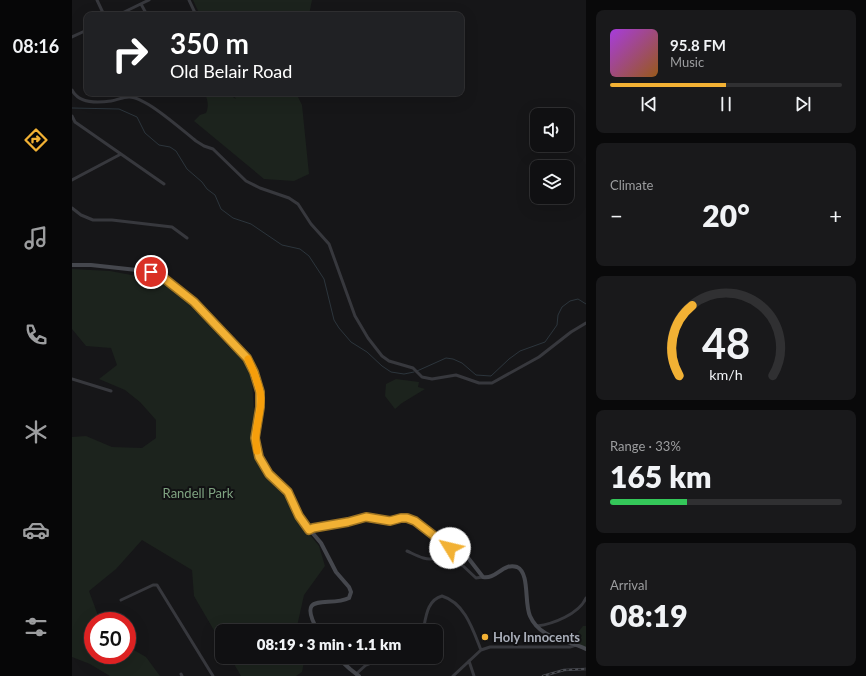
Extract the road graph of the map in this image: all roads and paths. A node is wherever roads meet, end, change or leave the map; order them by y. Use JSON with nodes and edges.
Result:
{"nodes":[{"id":1,"x":96,"y":0,"type":"edge"},
{"id":2,"x":149,"y":0,"type":"edge"},
{"id":3,"x":189,"y":0,"type":"edge"},
{"id":4,"x":141,"y":4,"type":"junction"},
{"id":5,"x":102,"y":12,"type":"edge"},
{"id":6,"x":124,"y":12,"type":"edge"},
{"id":7,"x":145,"y":12,"type":"edge"},
{"id":8,"x":195,"y":12,"type":"edge"},
{"id":9,"x":84,"y":31,"type":"edge"},
{"id":10,"x":72,"y":37,"type":"edge"},
{"id":11,"x":73,"y":92,"type":"edge"},
{"id":12,"x":72,"y":116,"type":"edge"},
{"id":13,"x":73,"y":122,"type":"edge"},
{"id":14,"x":121,"y":154,"type":"junction"},
{"id":15,"x":72,"y":180,"type":"edge"},
{"id":16,"x":164,"y":184,"type":"dead end"},
{"id":17,"x":72,"y":208,"type":"edge"},
{"id":18,"x":187,"y":238,"type":"dead end"},
{"id":19,"x":72,"y":266,"type":"edge"},
{"id":20,"x":586,"y":323,"type":"edge"},
{"id":21,"x":72,"y":379,"type":"edge"},
{"id":22,"x":111,"y":390,"type":"dead end"},
{"id":23,"x":309,"y":530,"type":"junction"},
{"id":24,"x":407,"y":551,"type":"dead end"},
{"id":25,"x":483,"y":577,"type":"junction"},
{"id":26,"x":586,"y":598,"type":"edge"},
{"id":27,"x":120,"y":600,"type":"dead end"},
{"id":28,"x":314,"y":624,"type":"edge"},
{"id":29,"x":425,"y":624,"type":"edge"},
{"id":30,"x":537,"y":626,"type":"junction"},
{"id":31,"x":576,"y":644,"type":"junction"},
{"id":32,"x":586,"y":649,"type":"edge"},
{"id":33,"x":481,"y":650,"type":"junction"},
{"id":34,"x":468,"y":661,"type":"junction"},
{"id":35,"x":344,"y":664,"type":"edge"},
{"id":36,"x":368,"y":664,"type":"edge"},
{"id":37,"x":358,"y":675,"type":"edge"},
{"id":38,"x":213,"y":676,"type":"edge"},
{"id":39,"x":453,"y":676,"type":"edge"},
{"id":40,"x":474,"y":676,"type":"edge"}],
"edges":[{"from":1,"to":5,"type":"street"},
{"from":2,"to":4,"type":"street"},
{"from":3,"to":8,"type":"street"},
{"from":4,"to":6,"type":"street"},
{"from":4,"to":7,"type":"street"},
{"from":9,"to":10,"type":"street"},
{"from":11,"to":20,"type":"street"},
{"from":12,"to":13,"type":"street"},
{"from":13,"to":14,"type":"street"},
{"from":14,"to":15,"type":"street"},
{"from":14,"to":16,"type":"street"},
{"from":17,"to":18,"type":"street"},
{"from":19,"to":23,"type":"main road"},
{"from":21,"to":22,"type":"street"},
{"from":23,"to":25,"type":"main road"},
{"from":23,"to":28,"type":"main road"},
{"from":24,"to":25,"type":"street"},
{"from":25,"to":30,"type":"main road"},
{"from":26,"to":30,"type":"street"},
{"from":27,"to":38,"type":"street"},
{"from":29,"to":33,"type":"street"},
{"from":30,"to":31,"type":"main road"},
{"from":31,"to":32,"type":"main road"},
{"from":31,"to":33,"type":"street"},
{"from":33,"to":34,"type":"street"},
{"from":34,"to":39,"type":"street"},
{"from":34,"to":40,"type":"street"},
{"from":35,"to":37,"type":"main road"},
{"from":36,"to":37,"type":"street"}]}
